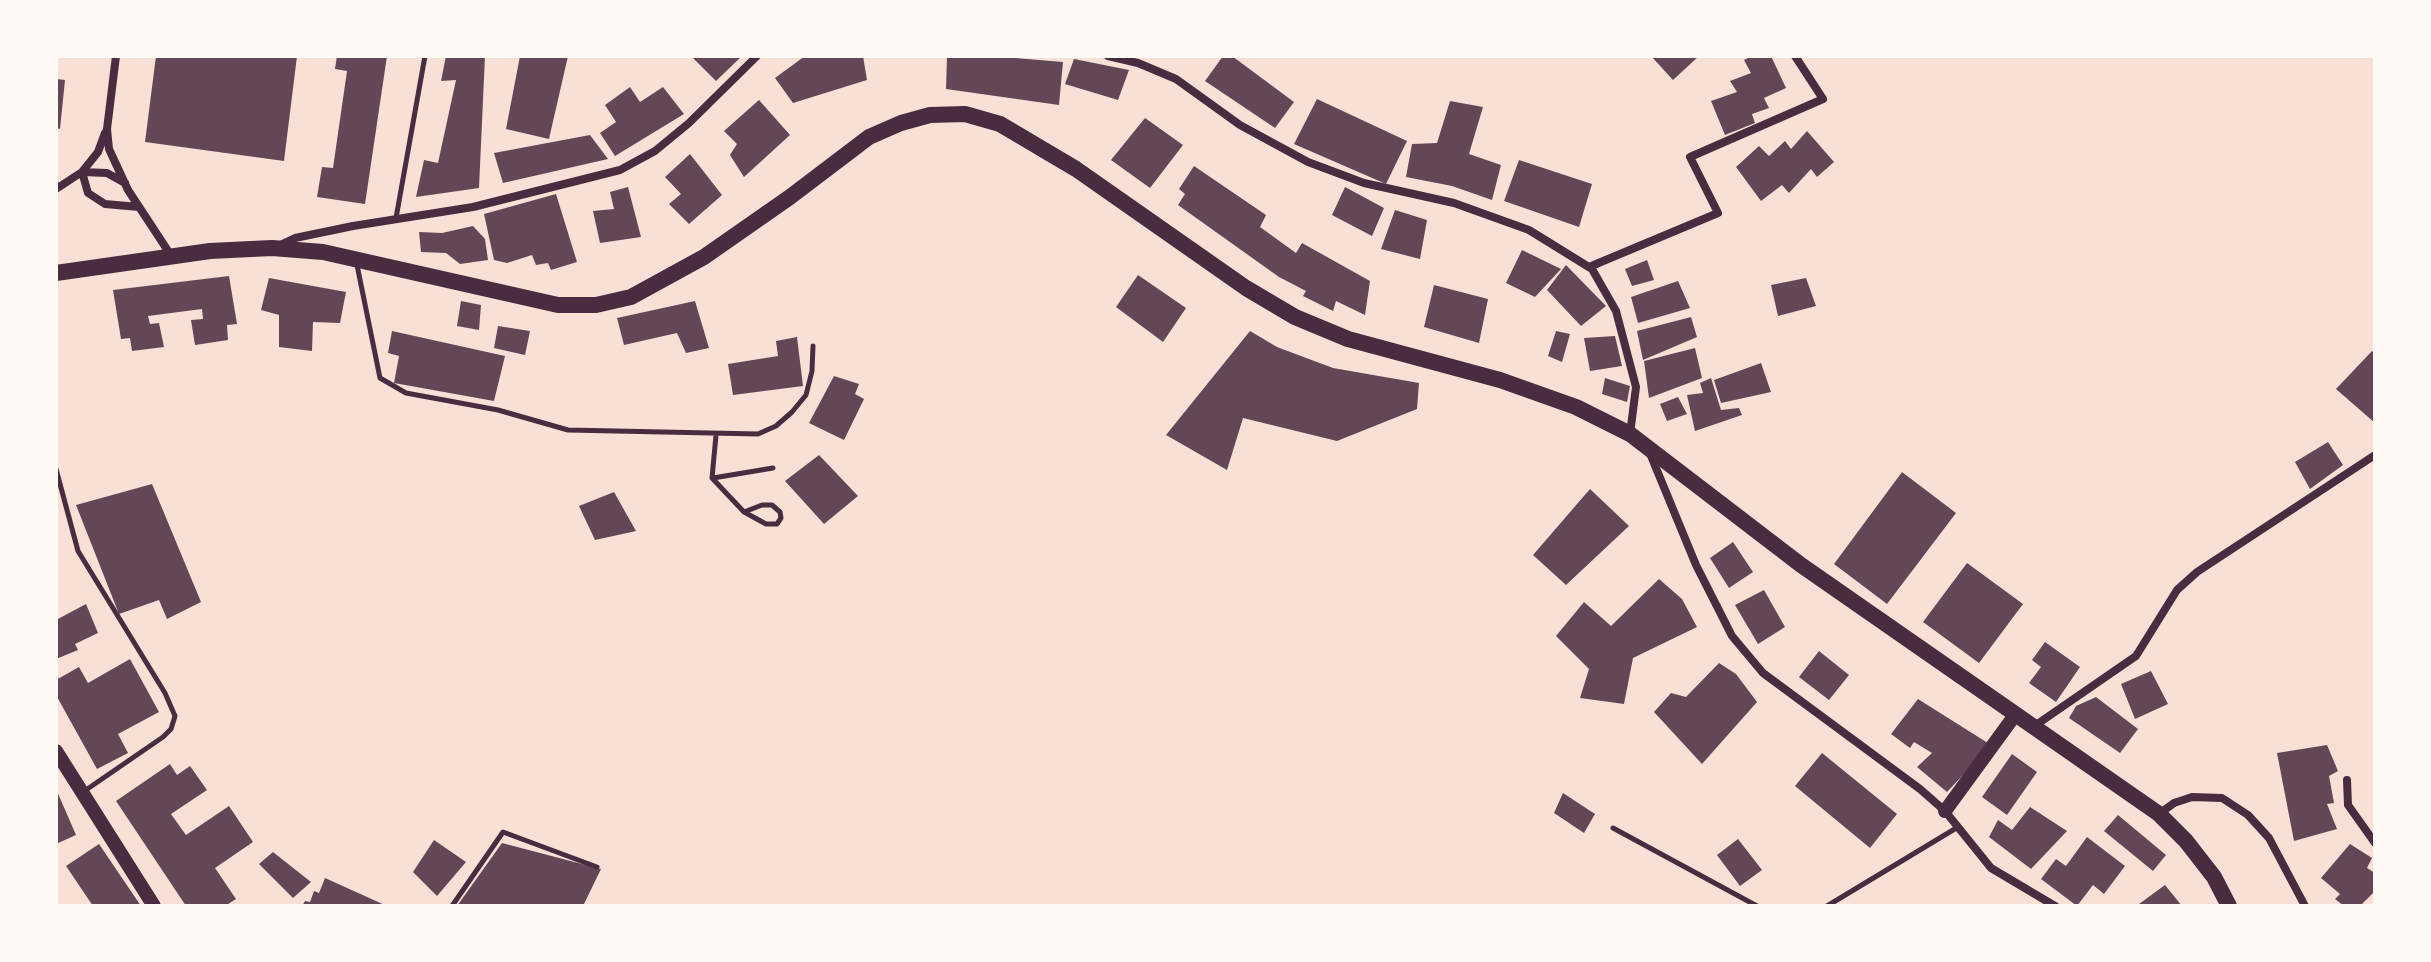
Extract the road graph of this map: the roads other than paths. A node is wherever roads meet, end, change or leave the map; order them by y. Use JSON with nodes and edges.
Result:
{"nodes":[{"id":1,"x":116,"y":56,"type":"edge"},
{"id":2,"x":425,"y":56,"type":"edge"},
{"id":3,"x":757,"y":56,"type":"edge"},
{"id":4,"x":1108,"y":56,"type":"edge"},
{"id":5,"x":1795,"y":56,"type":"edge"},
{"id":6,"x":107,"y":129,"type":"junction"},
{"id":7,"x":82,"y":172,"type":"junction"},
{"id":8,"x":125,"y":184,"type":"junction"},
{"id":9,"x":56,"y":189,"type":"edge"},
{"id":10,"x":139,"y":207,"type":"junction"},
{"id":11,"x":396,"y":218,"type":"junction"},
{"id":12,"x":272,"y":248,"type":"junction"},
{"id":13,"x":172,"y":257,"type":"junction"},
{"id":14,"x":356,"y":259,"type":"junction"},
{"id":15,"x":1589,"y":267,"type":"junction"},
{"id":16,"x":56,"y":273,"type":"edge"},
{"id":17,"x":813,"y":346,"type":"dead end"},
{"id":18,"x":1630,"y":434,"type":"junction"},
{"id":19,"x":716,"y":435,"type":"junction"},
{"id":20,"x":1647,"y":445,"type":"junction"},
{"id":21,"x":2375,"y":455,"type":"edge"},
{"id":22,"x":773,"y":468,"type":"dead end"},
{"id":23,"x":56,"y":469,"type":"edge"},
{"id":24,"x":712,"y":478,"type":"junction"},
{"id":25,"x":744,"y":512,"type":"junction"},
{"id":26,"x":2015,"y":715,"type":"junction"},
{"id":27,"x":2033,"y":727,"type":"junction"},
{"id":28,"x":56,"y":751,"type":"edge"},
{"id":29,"x":2347,"y":780,"type":"dead end"},
{"id":30,"x":82,"y":792,"type":"junction"},
{"id":31,"x":1945,"y":811,"type":"junction"},
{"id":32,"x":2159,"y":814,"type":"junction"},
{"id":33,"x":1958,"y":827,"type":"junction"},
{"id":34,"x":1613,"y":828,"type":"dead end"},
{"id":35,"x":2372,"y":832,"type":"edge"},
{"id":36,"x":2375,"y":843,"type":"edge"},
{"id":37,"x":597,"y":867,"type":"dead end"},
{"id":38,"x":154,"y":906,"type":"edge"},
{"id":39,"x":452,"y":906,"type":"edge"},
{"id":40,"x":1757,"y":906,"type":"edge"},
{"id":41,"x":1827,"y":906,"type":"edge"},
{"id":42,"x":2055,"y":906,"type":"edge"},
{"id":43,"x":2229,"y":906,"type":"edge"},
{"id":44,"x":2305,"y":906,"type":"edge"}],
"edges":[{"from":1,"to":6,"type":"street"},
{"from":2,"to":11,"type":"lane"},
{"from":3,"to":11,"type":"street"},
{"from":4,"to":15,"type":"street"},
{"from":5,"to":15,"type":"street"},
{"from":6,"to":7,"type":"street"},
{"from":6,"to":8,"type":"street"},
{"from":7,"to":8,"type":"street"},
{"from":7,"to":9,"type":"street"},
{"from":7,"to":10,"type":"street"},
{"from":8,"to":10,"type":"street"},
{"from":10,"to":13,"type":"street"},
{"from":11,"to":12,"type":"street"},
{"from":12,"to":13,"type":"main road"},
{"from":12,"to":14,"type":"main road"},
{"from":13,"to":16,"type":"main road"},
{"from":14,"to":18,"type":"main road"},
{"from":14,"to":19,"type":"lane"},
{"from":15,"to":18,"type":"street"},
{"from":17,"to":19,"type":"lane"},
{"from":18,"to":20,"type":"main road"},
{"from":19,"to":24,"type":"lane"},
{"from":20,"to":26,"type":"main road"},
{"from":20,"to":31,"type":"street"},
{"from":21,"to":27,"type":"street"},
{"from":22,"to":24,"type":"lane"},
{"from":23,"to":30,"type":"lane"},
{"from":24,"to":25,"type":"lane"},
{"from":25,"to":25,"type":"lane"},
{"from":26,"to":27,"type":"main road"},
{"from":26,"to":31,"type":"street"},
{"from":27,"to":32,"type":"main road"},
{"from":28,"to":30,"type":"street"},
{"from":29,"to":35,"type":"street"},
{"from":30,"to":38,"type":"street"},
{"from":31,"to":33,"type":"street"},
{"from":32,"to":43,"type":"main road"},
{"from":32,"to":44,"type":"street"},
{"from":33,"to":41,"type":"lane"},
{"from":33,"to":42,"type":"street"},
{"from":34,"to":40,"type":"lane"},
{"from":35,"to":36,"type":"street"},
{"from":37,"to":39,"type":"lane"}]}
